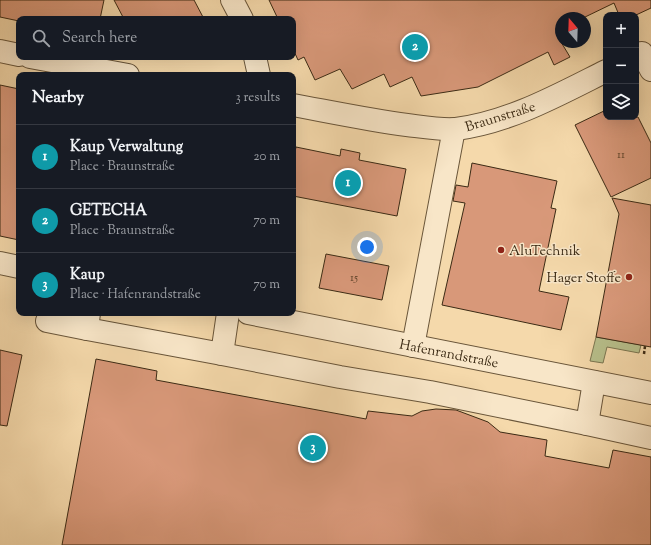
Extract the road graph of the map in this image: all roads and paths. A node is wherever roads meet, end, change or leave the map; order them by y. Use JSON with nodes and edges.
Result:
{"nodes":[{"id":1,"x":232,"y":0,"type":"edge"},
{"id":2,"x":240,"y":16,"type":"edge"},
{"id":3,"x":0,"y":52,"type":"edge"},
{"id":4,"x":16,"y":55,"type":"edge"},
{"id":5,"x":46,"y":60,"type":"edge"},
{"id":6,"x":256,"y":60,"type":"edge"},
{"id":7,"x":112,"y":72,"type":"edge"},
{"id":8,"x":258,"y":72,"type":"edge"},
{"id":9,"x":603,"y":72,"type":"edge"},
{"id":10,"x":296,"y":106,"type":"edge"},
{"id":11,"x":454,"y":129,"type":"junction"},
{"id":12,"x":0,"y":263,"type":"edge"},
{"id":13,"x":16,"y":266,"type":"edge"},
{"id":14,"x":228,"y":316,"type":"edge"},
{"id":15,"x":263,"y":316,"type":"edge"},
{"id":16,"x":47,"y":321,"type":"dead end"},
{"id":17,"x":88,"y":321,"type":"edge"},
{"id":18,"x":413,"y":346,"type":"junction"},
{"id":19,"x":645,"y":346,"type":"dead end"},
{"id":20,"x":222,"y":354,"type":"junction"},
{"id":21,"x":644,"y":354,"type":"dead end"},
{"id":22,"x":594,"y":382,"type":"junction"},
{"id":23,"x":651,"y":393,"type":"edge"},
{"id":24,"x":587,"y":424,"type":"junction"},
{"id":25,"x":651,"y":438,"type":"edge"}],
"edges":[{"from":1,"to":2,"type":"street"},
{"from":3,"to":4,"type":"street"},
{"from":5,"to":7,"type":"street"},
{"from":6,"to":8,"type":"street"},
{"from":9,"to":11,"type":"street","name":"Braunstraße"},
{"from":10,"to":11,"type":"street","name":"Braunstraße"},
{"from":11,"to":18,"type":"street"},
{"from":12,"to":13,"type":"street"},
{"from":14,"to":20,"type":"street"},
{"from":15,"to":18,"type":"street","name":"Hafenrandstraße"},
{"from":16,"to":17,"type":"street"},
{"from":17,"to":20,"type":"street"},
{"from":18,"to":22,"type":"street","name":"Hafenrandstraße"},
{"from":19,"to":21,"type":"path"},
{"from":20,"to":24,"type":"street"},
{"from":22,"to":23,"type":"street","name":"Hafenrandstraße"},
{"from":22,"to":24,"type":"street"},
{"from":24,"to":25,"type":"street"}]}
